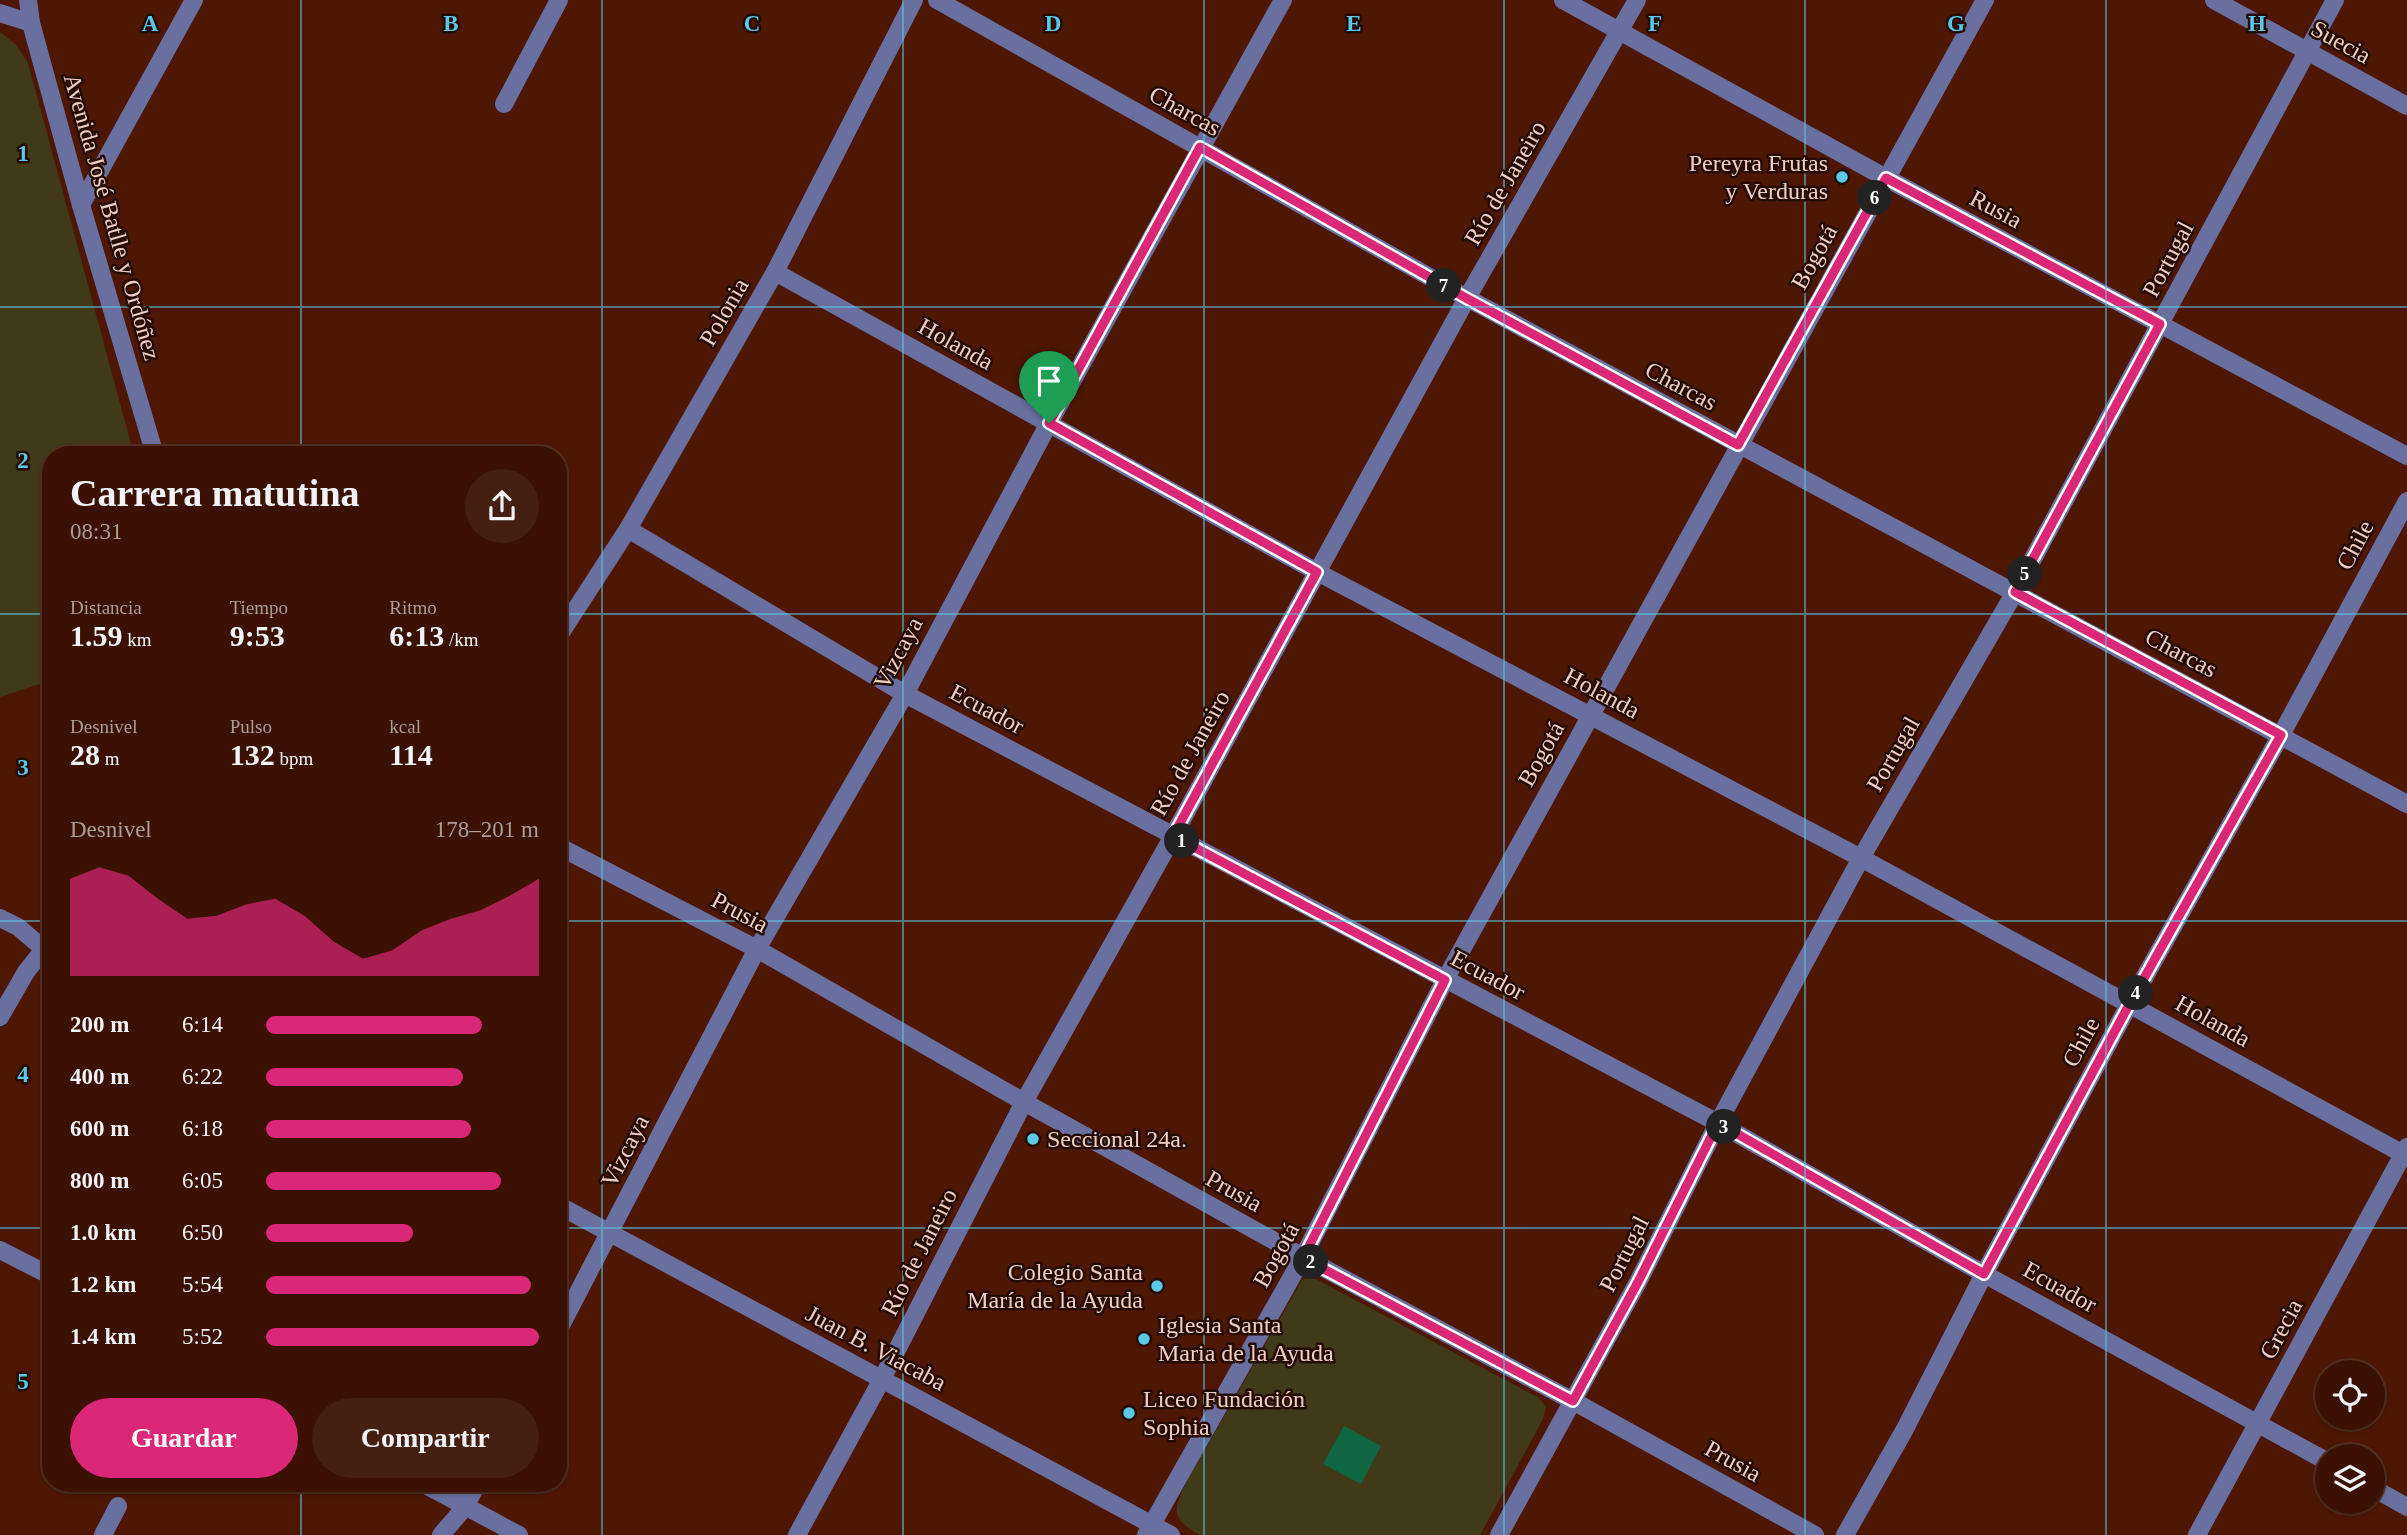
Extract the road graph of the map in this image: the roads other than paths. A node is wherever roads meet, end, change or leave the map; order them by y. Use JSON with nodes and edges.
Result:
{"nodes":[{"id":1,"x":28,"y":0,"type":"edge"},
{"id":2,"x":194,"y":0,"type":"edge"},
{"id":3,"x":559,"y":0,"type":"edge"},
{"id":4,"x":914,"y":0,"type":"edge"},
{"id":5,"x":937,"y":0,"type":"edge"},
{"id":6,"x":1283,"y":0,"type":"edge"},
{"id":7,"x":1563,"y":0,"type":"edge"},
{"id":8,"x":1637,"y":0,"type":"edge"},
{"id":9,"x":1985,"y":0,"type":"edge"},
{"id":10,"x":2214,"y":0,"type":"edge"},
{"id":11,"x":2335,"y":0,"type":"edge"},
{"id":12,"x":0,"y":13,"type":"edge"},
{"id":13,"x":31,"y":23,"type":"junction"},
{"id":14,"x":1620,"y":32,"type":"junction"},
{"id":15,"x":2307,"y":52,"type":"junction"},
{"id":16,"x":504,"y":104,"type":"dead end"},
{"id":17,"x":2407,"y":106,"type":"edge"},
{"id":18,"x":1200,"y":147,"type":"junction"},
{"id":19,"x":1886,"y":178,"type":"junction"},
{"id":20,"x":81,"y":205,"type":"junction"},
{"id":21,"x":775,"y":272,"type":"junction"},
{"id":22,"x":1466,"y":298,"type":"junction"},
{"id":23,"x":2160,"y":324,"type":"junction"},
{"id":24,"x":1049,"y":423,"type":"junction"},
{"id":25,"x":1738,"y":445,"type":"junction"},
{"id":26,"x":152,"y":446,"type":"edge"},
{"id":27,"x":2407,"y":456,"type":"edge"},
{"id":28,"x":2407,"y":501,"type":"edge"},
{"id":29,"x":628,"y":529,"type":"junction"},
{"id":30,"x":1317,"y":572,"type":"junction"},
{"id":31,"x":2015,"y":592,"type":"junction"},
{"id":32,"x":567,"y":623,"type":"edge"},
{"id":33,"x":905,"y":694,"type":"junction"},
{"id":34,"x":1591,"y":715,"type":"junction"},
{"id":35,"x":2281,"y":735,"type":"junction"},
{"id":36,"x":2407,"y":804,"type":"edge"},
{"id":37,"x":1173,"y":836,"type":"junction"},
{"id":38,"x":567,"y":851,"type":"edge"},
{"id":39,"x":1861,"y":858,"type":"junction"},
{"id":40,"x":0,"y":918,"type":"edge"},
{"id":41,"x":42,"y":941,"type":"edge"},
{"id":42,"x":757,"y":949,"type":"junction"},
{"id":43,"x":42,"y":951,"type":"edge"},
{"id":44,"x":1445,"y":980,"type":"junction"},
{"id":45,"x":2130,"y":1003,"type":"junction"},
{"id":46,"x":0,"y":1017,"type":"edge"},
{"id":47,"x":1024,"y":1102,"type":"junction"},
{"id":48,"x":1718,"y":1123,"type":"junction"},
{"id":49,"x":2406,"y":1152,"type":"edge"},
{"id":50,"x":567,"y":1210,"type":"edge"},
{"id":51,"x":610,"y":1233,"type":"junction"},
{"id":52,"x":0,"y":1250,"type":"edge"},
{"id":53,"x":1303,"y":1258,"type":"junction"},
{"id":54,"x":42,"y":1271,"type":"edge"},
{"id":55,"x":1984,"y":1274,"type":"junction"},
{"id":56,"x":567,"y":1314,"type":"edge"},
{"id":57,"x":882,"y":1378,"type":"junction"},
{"id":58,"x":1573,"y":1401,"type":"junction"},
{"id":59,"x":2258,"y":1423,"type":"junction"},
{"id":60,"x":2315,"y":1455,"type":"edge"},
{"id":61,"x":438,"y":1492,"type":"edge"},
{"id":62,"x":473,"y":1492,"type":"edge"},
{"id":63,"x":2385,"y":1495,"type":"edge"},
{"id":64,"x":118,"y":1506,"type":"dead end"},
{"id":65,"x":465,"y":1507,"type":"junction"},
{"id":66,"x":2407,"y":1507,"type":"edge"},
{"id":67,"x":1149,"y":1530,"type":"edge"},
{"id":68,"x":103,"y":1535,"type":"edge"},
{"id":69,"x":441,"y":1535,"type":"edge"},
{"id":70,"x":519,"y":1535,"type":"edge"},
{"id":71,"x":797,"y":1535,"type":"edge"},
{"id":72,"x":1171,"y":1535,"type":"edge"},
{"id":73,"x":1499,"y":1535,"type":"edge"},
{"id":74,"x":1815,"y":1535,"type":"edge"},
{"id":75,"x":1845,"y":1535,"type":"edge"},
{"id":76,"x":2197,"y":1535,"type":"edge"}],
"edges":[{"from":1,"to":13,"type":"street"},
{"from":2,"to":20,"type":"street"},
{"from":3,"to":16,"type":"street"},
{"from":4,"to":21,"type":"street","name":"Polonia"},
{"from":5,"to":18,"type":"street","name":"Charcas"},
{"from":6,"to":18,"type":"street","name":"Vizcaya"},
{"from":7,"to":14,"type":"street","name":"Rusia"},
{"from":8,"to":14,"type":"street","name":"Río de Janeiro"},
{"from":9,"to":19,"type":"street","name":"Bogotá"},
{"from":10,"to":15,"type":"street","name":"Suecia"},
{"from":11,"to":15,"type":"street","name":"Portugal"},
{"from":12,"to":13,"type":"street"},
{"from":13,"to":20,"type":"street","name":"Avenida José Batlle y Ordóñez"},
{"from":14,"to":19,"type":"street","name":"Rusia"},
{"from":14,"to":22,"type":"street","name":"Río de Janeiro"},
{"from":15,"to":17,"type":"street","name":"Suecia"},
{"from":15,"to":23,"type":"street","name":"Portugal"},
{"from":18,"to":22,"type":"street","name":"Charcas"},
{"from":18,"to":24,"type":"street","name":"Vizcaya"},
{"from":19,"to":23,"type":"street","name":"Rusia"},
{"from":19,"to":25,"type":"street","name":"Bogotá"},
{"from":20,"to":26,"type":"street","name":"Avenida José Batlle y Ordóñez"},
{"from":21,"to":24,"type":"street","name":"Holanda"},
{"from":21,"to":29,"type":"street","name":"Polonia"},
{"from":22,"to":25,"type":"street","name":"Charcas"},
{"from":22,"to":30,"type":"street","name":"Río de Janeiro"},
{"from":23,"to":27,"type":"street","name":"Rusia"},
{"from":23,"to":31,"type":"street","name":"Portugal"},
{"from":24,"to":30,"type":"street","name":"Holanda"},
{"from":24,"to":33,"type":"street","name":"Vizcaya"},
{"from":25,"to":31,"type":"street","name":"Charcas"},
{"from":25,"to":34,"type":"street","name":"Bogotá"},
{"from":28,"to":35,"type":"street","name":"Chile"},
{"from":29,"to":32,"type":"street","name":"Polonia"},
{"from":29,"to":33,"type":"street","name":"Ecuador"},
{"from":30,"to":34,"type":"street","name":"Holanda"},
{"from":30,"to":37,"type":"street","name":"Río de Janeiro"},
{"from":31,"to":35,"type":"street","name":"Charcas"},
{"from":31,"to":39,"type":"street","name":"Portugal"},
{"from":33,"to":37,"type":"street","name":"Ecuador"},
{"from":33,"to":42,"type":"street","name":"Vizcaya"},
{"from":34,"to":39,"type":"street","name":"Holanda"},
{"from":34,"to":44,"type":"street","name":"Bogotá"},
{"from":35,"to":36,"type":"street","name":"Charcas"},
{"from":35,"to":45,"type":"street","name":"Chile"},
{"from":37,"to":44,"type":"street","name":"Ecuador"},
{"from":37,"to":47,"type":"street","name":"Río de Janeiro"},
{"from":38,"to":42,"type":"street","name":"Prusia"},
{"from":39,"to":45,"type":"street","name":"Holanda"},
{"from":39,"to":48,"type":"street","name":"Portugal"},
{"from":40,"to":41,"type":"street"},
{"from":42,"to":47,"type":"street","name":"Prusia"},
{"from":42,"to":51,"type":"street","name":"Vizcaya"},
{"from":43,"to":46,"type":"street"},
{"from":44,"to":48,"type":"street","name":"Ecuador"},
{"from":44,"to":53,"type":"street","name":"Bogotá"},
{"from":45,"to":49,"type":"street","name":"Holanda"},
{"from":45,"to":55,"type":"street","name":"Chile"},
{"from":47,"to":53,"type":"street","name":"Prusia"},
{"from":47,"to":57,"type":"street","name":"Río de Janeiro"},
{"from":48,"to":55,"type":"street","name":"Ecuador"},
{"from":48,"to":58,"type":"street","name":"Portugal"},
{"from":49,"to":59,"type":"street","name":"Grecia"},
{"from":50,"to":51,"type":"street","name":"Juan B. Viacaba"},
{"from":51,"to":56,"type":"street","name":"Vizcaya"},
{"from":51,"to":57,"type":"street","name":"Juan B. Viacaba"},
{"from":52,"to":54,"type":"street"},
{"from":53,"to":58,"type":"street","name":"Prusia"},
{"from":53,"to":67,"type":"street","name":"Bogotá"},
{"from":55,"to":59,"type":"street","name":"Ecuador"},
{"from":55,"to":75,"type":"street","name":"Chile"},
{"from":57,"to":67,"type":"street","name":"Juan B. Viacaba"},
{"from":57,"to":71,"type":"street","name":"Río de Janeiro"},
{"from":58,"to":73,"type":"street","name":"Portugal"},
{"from":58,"to":74,"type":"street","name":"Prusia"},
{"from":59,"to":60,"type":"street","name":"Ecuador"},
{"from":59,"to":76,"type":"street","name":"Grecia"},
{"from":61,"to":65,"type":"street"},
{"from":62,"to":65,"type":"street"},
{"from":63,"to":66,"type":"street"},
{"from":64,"to":68,"type":"street"},
{"from":65,"to":69,"type":"street"},
{"from":65,"to":70,"type":"street"},
{"from":67,"to":72,"type":"street","name":"Juan B. Viacaba"}]}
